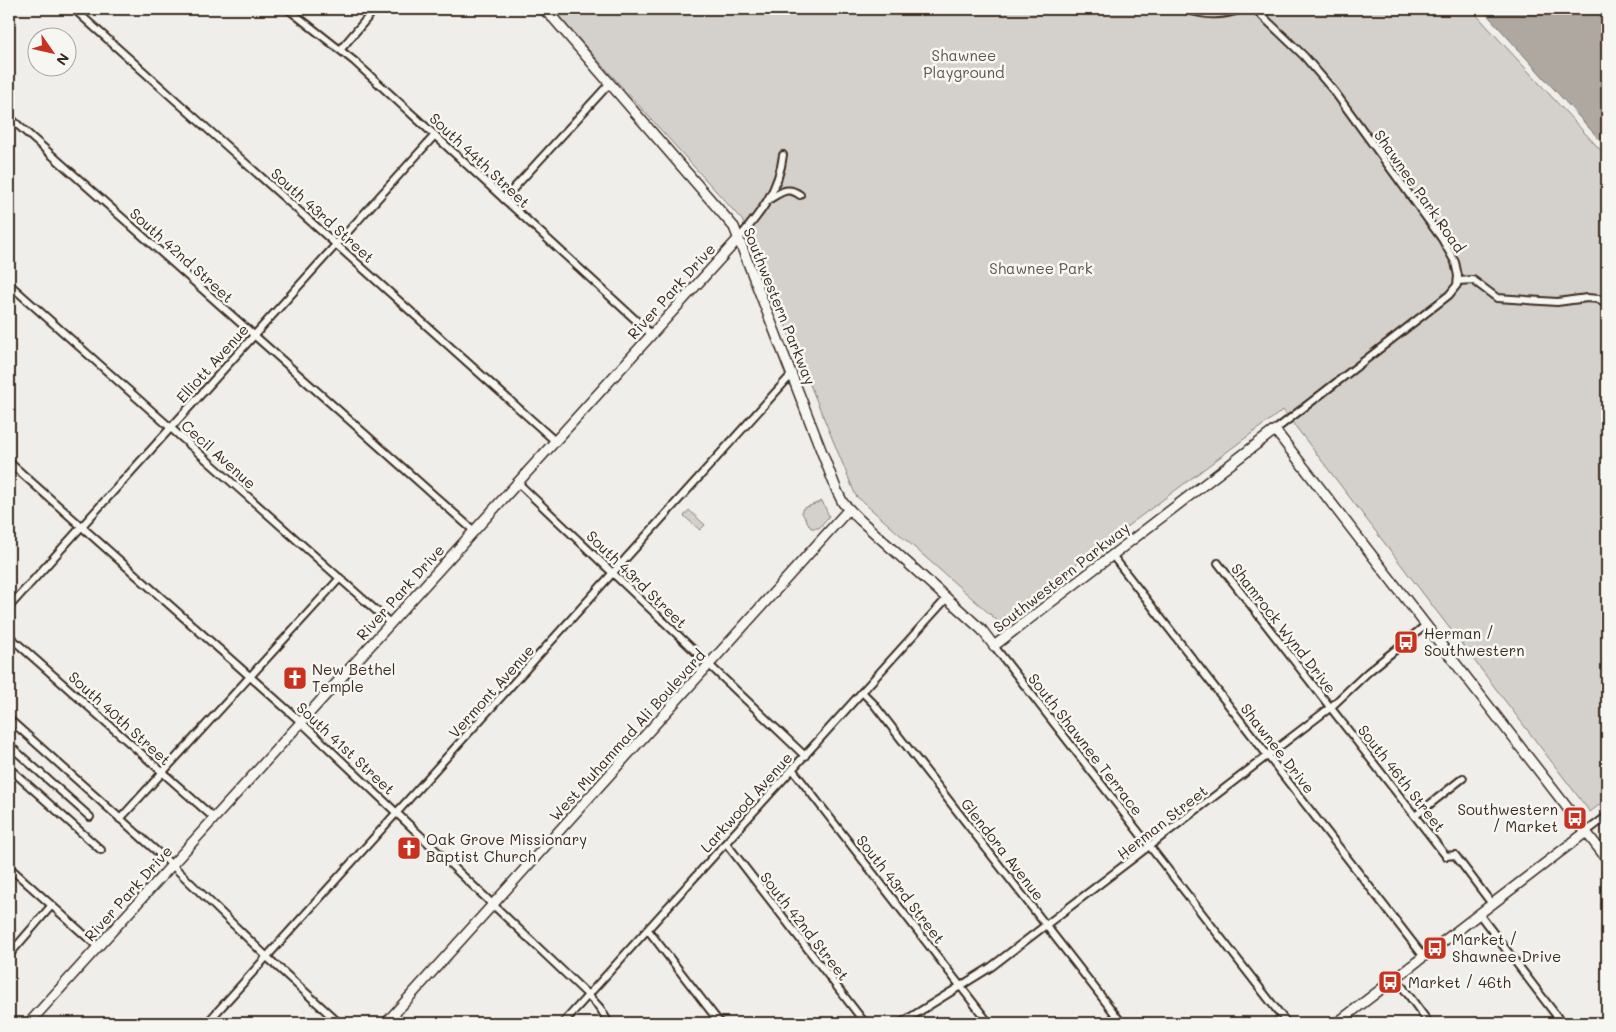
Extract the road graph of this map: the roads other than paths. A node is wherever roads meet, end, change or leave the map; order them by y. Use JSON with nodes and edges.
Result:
{"nodes":[{"id":1,"x":74,"y":9,"type":"edge"},
{"id":2,"x":288,"y":9,"type":"edge"},
{"id":3,"x":375,"y":9,"type":"edge"},
{"id":4,"x":543,"y":9,"type":"edge"},
{"id":5,"x":1183,"y":9,"type":"edge"},
{"id":6,"x":1242,"y":9,"type":"edge"},
{"id":7,"x":1255,"y":9,"type":"edge"},
{"id":8,"x":340,"y":49,"type":"junction"},
{"id":9,"x":610,"y":83,"type":"junction"},
{"id":10,"x":9,"y":117,"type":"edge"},
{"id":11,"x":435,"y":135,"type":"junction"},
{"id":12,"x":783,"y":156,"type":"dead end"},
{"id":13,"x":800,"y":195,"type":"dead end"},
{"id":14,"x":504,"y":199,"type":"junction"},
{"id":15,"x":769,"y":200,"type":"junction"},
{"id":16,"x":739,"y":238,"type":"junction"},
{"id":17,"x":337,"y":244,"type":"junction"},
{"id":18,"x":1458,"y":281,"type":"junction"},
{"id":19,"x":9,"y":284,"type":"edge"},
{"id":20,"x":1607,"y":306,"type":"edge"},
{"id":21,"x":651,"y":334,"type":"junction"},
{"id":22,"x":254,"y":335,"type":"junction"},
{"id":23,"x":792,"y":374,"type":"junction"},
{"id":24,"x":171,"y":428,"type":"junction"},
{"id":25,"x":1275,"y":430,"type":"junction"},
{"id":26,"x":555,"y":441,"type":"junction"},
{"id":27,"x":9,"y":462,"type":"edge"},
{"id":28,"x":517,"y":482,"type":"junction"},
{"id":29,"x":849,"y":509,"type":"junction"},
{"id":30,"x":81,"y":527,"type":"junction"},
{"id":31,"x":474,"y":531,"type":"junction"},
{"id":32,"x":1112,"y":555,"type":"junction"},
{"id":33,"x":1218,"y":563,"type":"dead end"},
{"id":34,"x":613,"y":573,"type":"junction"},
{"id":35,"x":340,"y":578,"type":"junction"},
{"id":36,"x":947,"y":598,"type":"junction"},
{"id":37,"x":9,"y":607,"type":"edge"},
{"id":38,"x":390,"y":623,"type":"junction"},
{"id":39,"x":1426,"y":626,"type":"junction"},
{"id":40,"x":9,"y":636,"type":"edge"},
{"id":41,"x":994,"y":646,"type":"junction"},
{"id":42,"x":709,"y":665,"type":"junction"},
{"id":43,"x":250,"y":677,"type":"junction"},
{"id":44,"x":862,"y":692,"type":"junction"},
{"id":45,"x":1331,"y":708,"type":"junction"},
{"id":46,"x":9,"y":718,"type":"edge"},
{"id":47,"x":301,"y":722,"type":"junction"},
{"id":48,"x":9,"y":745,"type":"edge"},
{"id":49,"x":805,"y":756,"type":"junction"},
{"id":50,"x":1268,"y":756,"type":"junction"},
{"id":51,"x":9,"y":768,"type":"edge"},
{"id":52,"x":793,"y":770,"type":"junction"},
{"id":53,"x":162,"y":772,"type":"junction"},
{"id":54,"x":1463,"y":778,"type":"dead end"},
{"id":55,"x":397,"y":813,"type":"junction"},
{"id":56,"x":1415,"y":816,"type":"junction"},
{"id":57,"x":1607,"y":816,"type":"edge"},
{"id":58,"x":90,"y":817,"type":"dead end"},
{"id":59,"x":214,"y":818,"type":"junction"},
{"id":60,"x":120,"y":819,"type":"junction"},
{"id":61,"x":1586,"y":832,"type":"junction"},
{"id":62,"x":726,"y":844,"type":"junction"},
{"id":63,"x":1150,"y":847,"type":"junction"},
{"id":64,"x":101,"y":850,"type":"dead end"},
{"id":65,"x":1607,"y":859,"type":"edge"},
{"id":66,"x":172,"y":865,"type":"junction"},
{"id":67,"x":9,"y":867,"type":"edge"},
{"id":68,"x":493,"y":904,"type":"junction"},
{"id":69,"x":1492,"y":904,"type":"junction"},
{"id":70,"x":52,"y":905,"type":"junction"},
{"id":71,"x":1479,"y":914,"type":"junction"},
{"id":72,"x":1046,"y":926,"type":"junction"},
{"id":73,"x":648,"y":930,"type":"junction"},
{"id":74,"x":98,"y":947,"type":"junction"},
{"id":75,"x":9,"y":955,"type":"edge"},
{"id":76,"x":266,"y":957,"type":"junction"},
{"id":77,"x":1424,"y":957,"type":"junction"},
{"id":78,"x":1396,"y":978,"type":"junction"},
{"id":79,"x":960,"y":986,"type":"junction"},
{"id":80,"x":588,"y":995,"type":"junction"},
{"id":81,"x":29,"y":1023,"type":"edge"},
{"id":82,"x":207,"y":1023,"type":"edge"},
{"id":83,"x":339,"y":1023,"type":"edge"},
{"id":84,"x":386,"y":1023,"type":"edge"},
{"id":85,"x":563,"y":1023,"type":"edge"},
{"id":86,"x":609,"y":1023,"type":"edge"},
{"id":87,"x":720,"y":1023,"type":"edge"},
{"id":88,"x":866,"y":1023,"type":"edge"},
{"id":89,"x":901,"y":1023,"type":"edge"},
{"id":90,"x":989,"y":1023,"type":"edge"},
{"id":91,"x":1122,"y":1023,"type":"edge"},
{"id":92,"x":1287,"y":1023,"type":"edge"},
{"id":93,"x":1337,"y":1023,"type":"edge"},
{"id":94,"x":1430,"y":1023,"type":"edge"},
{"id":95,"x":1562,"y":1023,"type":"edge"}],
"edges":[{"from":1,"to":17,"type":"street","name":"South 43rd Street"},
{"from":2,"to":8,"type":"street","name":"South 44th Street"},
{"from":3,"to":8,"type":"street"},
{"from":4,"to":9,"type":"street","name":"Southwestern Parkway"},
{"from":5,"to":6,"type":"street"},
{"from":7,"to":18,"type":"street","name":"Shawnee Park Road"},
{"from":8,"to":11,"type":"street","name":"South 44th Street"},
{"from":9,"to":14,"type":"street"},
{"from":9,"to":16,"type":"street","name":"Southwestern Parkway"},
{"from":10,"to":22,"type":"street","name":"South 42nd Street"},
{"from":11,"to":14,"type":"street","name":"South 44th Street"},
{"from":11,"to":17,"type":"street","name":"Elliott Avenue"},
{"from":12,"to":15,"type":"street","name":"River Park Drive"},
{"from":13,"to":15,"type":"street","name":"River Park Drive"},
{"from":14,"to":21,"type":"street","name":"South 44th Street"},
{"from":15,"to":16,"type":"street","name":"River Park Drive"},
{"from":16,"to":21,"type":"street","name":"River Park Drive"},
{"from":16,"to":23,"type":"street","name":"Southwestern Parkway"},
{"from":17,"to":22,"type":"street","name":"Elliott Avenue"},
{"from":17,"to":26,"type":"street","name":"South 43rd Street"},
{"from":18,"to":20,"type":"street"},
{"from":18,"to":25,"type":"street"},
{"from":19,"to":24,"type":"street","name":"Cecil Avenue"},
{"from":21,"to":26,"type":"street","name":"River Park Drive"},
{"from":22,"to":24,"type":"street","name":"Elliott Avenue"},
{"from":22,"to":31,"type":"street","name":"South 42nd Street"},
{"from":23,"to":29,"type":"street","name":"Southwestern Parkway"},
{"from":23,"to":34,"type":"street","name":"Vermont Avenue"},
{"from":24,"to":30,"type":"street","name":"Elliott Avenue"},
{"from":24,"to":35,"type":"street","name":"Cecil Avenue"},
{"from":25,"to":32,"type":"street","name":"Southwestern Parkway"},
{"from":25,"to":39,"type":"street"},
{"from":26,"to":28,"type":"street","name":"River Park Drive"},
{"from":27,"to":30,"type":"street","name":"South 41st Street"},
{"from":28,"to":31,"type":"street","name":"River Park Drive"},
{"from":28,"to":34,"type":"street","name":"South 43rd Street"},
{"from":29,"to":36,"type":"street","name":"Southwestern Parkway"},
{"from":29,"to":42,"type":"street","name":"West Muhammad Ali Boulevard"},
{"from":30,"to":37,"type":"street","name":"Elliott Avenue"},
{"from":30,"to":43,"type":"street","name":"South 41st Street"},
{"from":31,"to":38,"type":"street","name":"River Park Drive"},
{"from":32,"to":41,"type":"street","name":"Southwestern Parkway"},
{"from":32,"to":50,"type":"street","name":"Shawnee Drive"},
{"from":33,"to":45,"type":"street","name":"Shamrock Wynd Drive"},
{"from":34,"to":42,"type":"street","name":"South 43rd Street"},
{"from":34,"to":55,"type":"street","name":"Vermont Avenue"},
{"from":35,"to":38,"type":"street","name":"Cecil Avenue"},
{"from":35,"to":43,"type":"street"},
{"from":36,"to":41,"type":"street","name":"Southwestern Parkway"},
{"from":36,"to":44,"type":"street","name":"Larkwood Avenue"},
{"from":38,"to":47,"type":"street","name":"River Park Drive"},
{"from":39,"to":45,"type":"street","name":"Herman Street"},
{"from":39,"to":61,"type":"street"},
{"from":40,"to":53,"type":"street","name":"South 40th Street"},
{"from":41,"to":63,"type":"street","name":"South Shawnee Terrace"},
{"from":42,"to":49,"type":"street","name":"South 43rd Street"},
{"from":42,"to":68,"type":"street","name":"West Muhammad Ali Boulevard"},
{"from":43,"to":47,"type":"street","name":"South 41st Street"},
{"from":43,"to":53,"type":"street"},
{"from":44,"to":49,"type":"street","name":"Larkwood Avenue"},
{"from":44,"to":72,"type":"street","name":"Glendora Avenue"},
{"from":45,"to":50,"type":"street","name":"Herman Street"},
{"from":45,"to":56,"type":"street","name":"South 46th Street"},
{"from":46,"to":60,"type":"street"},
{"from":47,"to":55,"type":"street","name":"South 41st Street"},
{"from":47,"to":59,"type":"street","name":"River Park Drive"},
{"from":48,"to":58,"type":"street"},
{"from":49,"to":52,"type":"street","name":"Larkwood Avenue"},
{"from":50,"to":63,"type":"street","name":"Herman Street"},
{"from":50,"to":77,"type":"street","name":"Shawnee Drive"},
{"from":51,"to":64,"type":"street"},
{"from":52,"to":62,"type":"street","name":"Larkwood Avenue"},
{"from":52,"to":79,"type":"street","name":"South 43rd Street"},
{"from":53,"to":59,"type":"street","name":"South 40th Street"},
{"from":53,"to":60,"type":"street"},
{"from":54,"to":56,"type":"street"},
{"from":55,"to":68,"type":"street","name":"South 41st Street"},
{"from":55,"to":76,"type":"street","name":"Vermont Avenue"},
{"from":56,"to":69,"type":"street","name":"South 46th Street"},
{"from":57,"to":61,"type":"street"},
{"from":59,"to":66,"type":"street","name":"River Park Drive"},
{"from":60,"to":66,"type":"street"},
{"from":61,"to":65,"type":"street"},
{"from":61,"to":69,"type":"street"},
{"from":62,"to":73,"type":"street","name":"Larkwood Avenue"},
{"from":62,"to":88,"type":"street","name":"South 42nd Street"},
{"from":63,"to":72,"type":"street","name":"Herman Street"},
{"from":63,"to":92,"type":"street","name":"South Shawnee Terrace"},
{"from":66,"to":74,"type":"street","name":"River Park Drive"},
{"from":66,"to":76,"type":"street"},
{"from":67,"to":70,"type":"street"},
{"from":68,"to":80,"type":"street","name":"South 41st Street"},
{"from":68,"to":84,"type":"street","name":"West Muhammad Ali Boulevard"},
{"from":69,"to":71,"type":"street"},
{"from":70,"to":74,"type":"street"},
{"from":70,"to":75,"type":"street"},
{"from":71,"to":77,"type":"street"},
{"from":71,"to":95,"type":"street"},
{"from":72,"to":79,"type":"street","name":"Herman Street"},
{"from":72,"to":91,"type":"street","name":"Glendora Avenue"},
{"from":73,"to":80,"type":"street","name":"Larkwood Avenue"},
{"from":73,"to":87,"type":"street"},
{"from":74,"to":81,"type":"street","name":"River Park Drive"},
{"from":76,"to":82,"type":"street","name":"Vermont Avenue"},
{"from":76,"to":83,"type":"street"},
{"from":77,"to":78,"type":"street"},
{"from":78,"to":93,"type":"street"},
{"from":78,"to":94,"type":"street"},
{"from":79,"to":89,"type":"street","name":"Herman Street"},
{"from":79,"to":90,"type":"street","name":"South 43rd Street"},
{"from":80,"to":85,"type":"street","name":"Larkwood Avenue"},
{"from":80,"to":86,"type":"street","name":"South 41st Street"}]}
